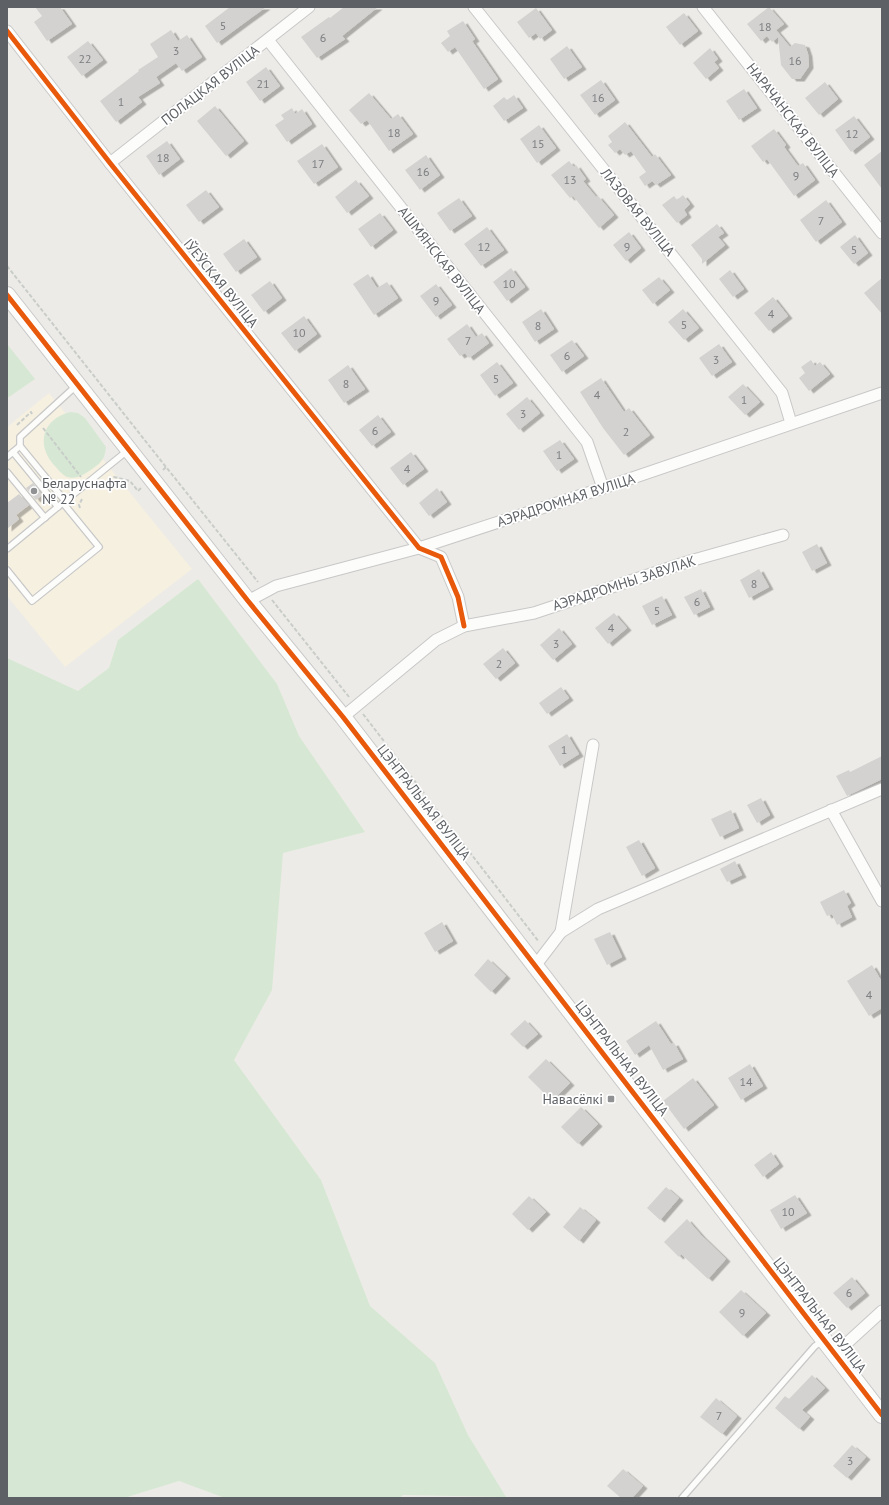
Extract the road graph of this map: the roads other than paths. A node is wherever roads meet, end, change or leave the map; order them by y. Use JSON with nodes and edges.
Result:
{"nodes":[{"id":1,"x":309,"y":7,"type":"edge"},
{"id":2,"x":474,"y":7,"type":"edge"},
{"id":3,"x":703,"y":7,"type":"edge"},
{"id":4,"x":7,"y":31,"type":"edge"},
{"id":5,"x":268,"y":40,"type":"junction"},
{"id":6,"x":110,"y":163,"type":"junction"},
{"id":7,"x":882,"y":233,"type":"edge"},
{"id":8,"x":7,"y":294,"type":"edge"},
{"id":9,"x":78,"y":385,"type":"junction"},
{"id":10,"x":882,"y":393,"type":"edge"},
{"id":11,"x":791,"y":423,"type":"junction"},
{"id":12,"x":20,"y":446,"type":"junction"},
{"id":13,"x":129,"y":450,"type":"junction"},
{"id":14,"x":13,"y":452,"type":"junction"},
{"id":15,"x":7,"y":457,"type":"edge"},
{"id":16,"x":7,"y":472,"type":"edge"},
{"id":17,"x":603,"y":488,"type":"junction"},
{"id":18,"x":64,"y":502,"type":"junction"},
{"id":19,"x":58,"y":507,"type":"junction"},
{"id":20,"x":45,"y":518,"type":"junction"},
{"id":21,"x":783,"y":534,"type":"dead end"},
{"id":22,"x":419,"y":548,"type":"junction"},
{"id":23,"x":7,"y":549,"type":"edge"},
{"id":24,"x":7,"y":570,"type":"edge"},
{"id":25,"x":248,"y":601,"type":"junction"},
{"id":26,"x":464,"y":626,"type":"junction"},
{"id":27,"x":343,"y":717,"type":"junction"},
{"id":28,"x":593,"y":745,"type":"dead end"},
{"id":29,"x":882,"y":789,"type":"edge"},
{"id":30,"x":831,"y":810,"type":"junction"},
{"id":31,"x":882,"y":901,"type":"edge"},
{"id":32,"x":561,"y":932,"type":"junction"},
{"id":33,"x":535,"y":966,"type":"junction"},
{"id":34,"x":882,"y":1311,"type":"edge"},
{"id":35,"x":824,"y":1340,"type":"junction"},
{"id":36,"x":835,"y":1354,"type":"junction"},
{"id":37,"x":882,"y":1415,"type":"edge"},
{"id":38,"x":682,"y":1498,"type":"edge"}],
"edges":[{"from":1,"to":5,"type":"street","name":"ПОЛАЦКАЯ ВУЛІЦА"},
{"from":2,"to":11,"type":"street","name":"ЛАЗОВАЯ ВУЛІЦА"},
{"from":3,"to":7,"type":"street","name":"НАРАЧАНСКАЯ ВУЛІЦА"},
{"from":4,"to":6,"type":"street","name":"ІЎЕЎСКАЯ ВУЛІЦА"},
{"from":5,"to":6,"type":"street","name":"ПОЛАЦКАЯ ВУЛІЦА"},
{"from":5,"to":17,"type":"street","name":"АШМЯНСКАЯ ВУЛІЦА"},
{"from":6,"to":22,"type":"street","name":"ІЎЕЎСКАЯ ВУЛІЦА"},
{"from":8,"to":9,"type":"main road","name":"ЦЭНТРАЛЬНАЯ ВУЛІЦА"},
{"from":9,"to":12,"type":"lane"},
{"from":9,"to":13,"type":"main road","name":"ЦЭНТРАЛЬНАЯ ВУЛІЦА"},
{"from":10,"to":11,"type":"street","name":"АЭРАДРОМНАЯ ВУЛІЦА"},
{"from":11,"to":17,"type":"street","name":"АЭРАДРОМНАЯ ВУЛІЦА"},
{"from":12,"to":14,"type":"lane"},
{"from":12,"to":18,"type":"lane"},
{"from":13,"to":18,"type":"lane"},
{"from":13,"to":25,"type":"main road","name":"ЦЭНТРАЛЬНАЯ ВУЛІЦА"},
{"from":14,"to":15,"type":"lane"},
{"from":14,"to":19,"type":"lane"},
{"from":16,"to":20,"type":"lane"},
{"from":17,"to":22,"type":"street","name":"АЭРАДРОМНАЯ ВУЛІЦА"},
{"from":18,"to":19,"type":"lane"},
{"from":18,"to":24,"type":"lane"},
{"from":19,"to":20,"type":"lane"},
{"from":20,"to":23,"type":"lane"},
{"from":21,"to":26,"type":"street","name":"АЭРАДРОМНЫ ЗАВУЛАК"},
{"from":22,"to":25,"type":"street","name":"АЭРАДРОМНАЯ ВУЛІЦА"},
{"from":22,"to":26,"type":"street"},
{"from":25,"to":27,"type":"main road","name":"ЦЭНТРАЛЬНАЯ ВУЛІЦА"},
{"from":26,"to":27,"type":"street","name":"АЭРАДРОМНЫ ЗАВУЛАК"},
{"from":27,"to":33,"type":"main road","name":"ЦЭНТРАЛЬНАЯ ВУЛІЦА"},
{"from":28,"to":32,"type":"street"},
{"from":29,"to":30,"type":"street"},
{"from":30,"to":31,"type":"street"},
{"from":30,"to":32,"type":"street"},
{"from":32,"to":33,"type":"street"},
{"from":33,"to":35,"type":"main road","name":"ЦЭНТРАЛЬНАЯ ВУЛІЦА"},
{"from":34,"to":36,"type":"street","name":"ЦЭНТРАЛЬНАЯ ВУЛІЦА"},
{"from":35,"to":36,"type":"main road","name":"ЦЭНТРАЛЬНАЯ ВУЛІЦА"},
{"from":35,"to":38,"type":"lane"},
{"from":36,"to":37,"type":"main road","name":"ЦЭНТРАЛЬНАЯ ВУЛІЦА"}]}
